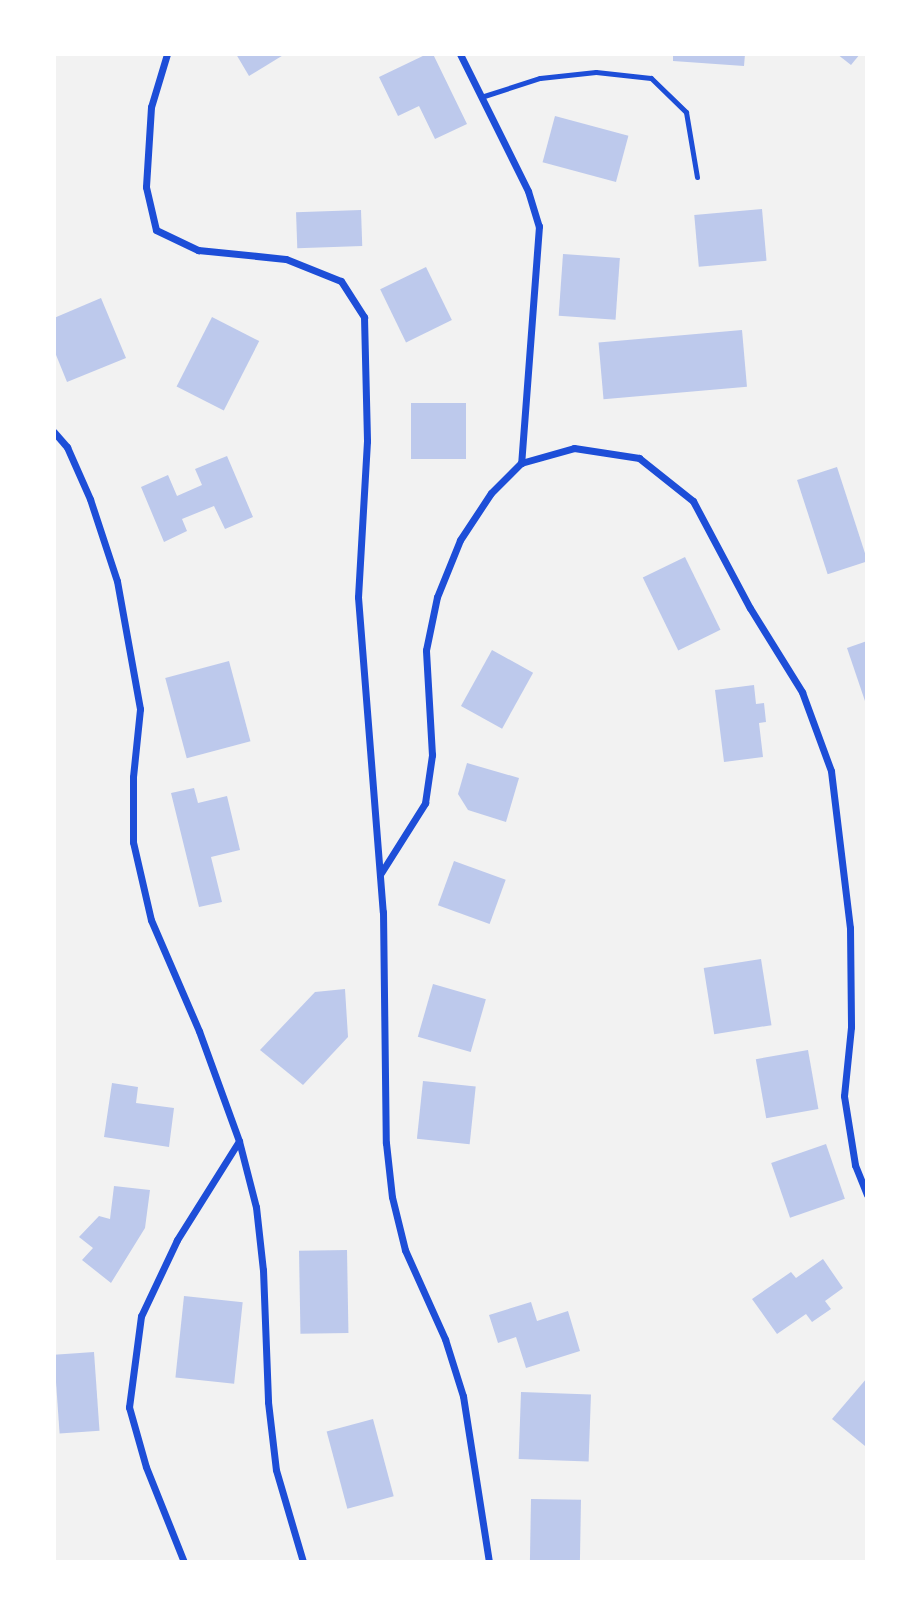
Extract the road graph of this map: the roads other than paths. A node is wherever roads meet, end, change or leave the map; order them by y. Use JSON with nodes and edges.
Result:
{"nodes":[{"id":1,"x":167,"y":54,"type":"edge"},
{"id":2,"x":460,"y":54,"type":"edge"},
{"id":3,"x":481,"y":97,"type":"junction"},
{"id":4,"x":697,"y":177,"type":"dead end"},
{"id":5,"x":54,"y":432,"type":"edge"},
{"id":6,"x":521,"y":463,"type":"junction"},
{"id":7,"x":381,"y":873,"type":"junction"},
{"id":8,"x":239,"y":1140,"type":"junction"},
{"id":9,"x":867,"y":1195,"type":"edge"},
{"id":10,"x":184,"y":1562,"type":"edge"},
{"id":11,"x":303,"y":1562,"type":"edge"},
{"id":12,"x":489,"y":1562,"type":"edge"}],
"edges":[{"from":1,"to":7,"type":"street"},
{"from":2,"to":3,"type":"street"},
{"from":3,"to":4,"type":"lane"},
{"from":3,"to":6,"type":"street"},
{"from":5,"to":8,"type":"street"},
{"from":6,"to":7,"type":"street"},
{"from":6,"to":9,"type":"street"},
{"from":7,"to":12,"type":"street"},
{"from":8,"to":10,"type":"street"},
{"from":8,"to":11,"type":"street"}]}
